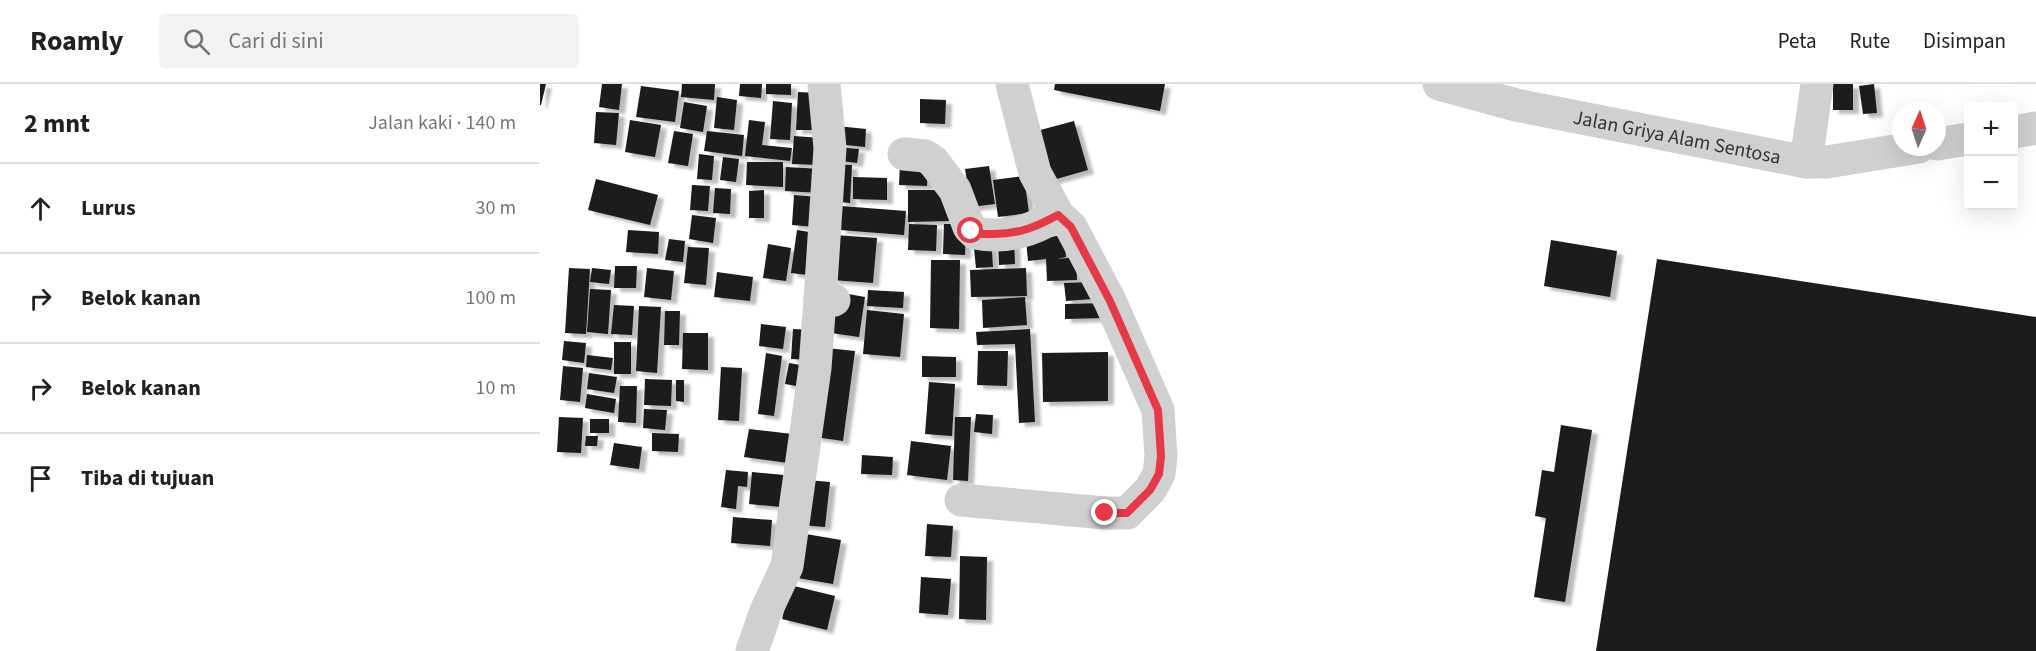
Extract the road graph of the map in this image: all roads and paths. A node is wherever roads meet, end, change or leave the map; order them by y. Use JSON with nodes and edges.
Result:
{"nodes":[{"id":1,"x":824,"y":84,"type":"edge"},
{"id":2,"x":1012,"y":84,"type":"edge"},
{"id":3,"x":1439,"y":84,"type":"edge"},
{"id":4,"x":1817,"y":84,"type":"edge"},
{"id":5,"x":2036,"y":128,"type":"edge"},
{"id":6,"x":2018,"y":131,"type":"edge"},
{"id":7,"x":1964,"y":140,"type":"edge"},
{"id":8,"x":1946,"y":143,"type":"edge"},
{"id":9,"x":1892,"y":151,"type":"edge"},
{"id":10,"x":904,"y":154,"type":"dead end"},
{"id":11,"x":1806,"y":162,"type":"junction"},
{"id":12,"x":1058,"y":215,"type":"junction"},
{"id":13,"x":961,"y":500,"type":"dead end"},
{"id":14,"x":752,"y":651,"type":"edge"}],
"edges":[{"from":1,"to":14,"type":"street"},
{"from":2,"to":12,"type":"street"},
{"from":3,"to":11,"type":"street","name":"Jalan Griya Alam Sentosa"},
{"from":4,"to":11,"type":"street"},
{"from":5,"to":6,"type":"street"},
{"from":7,"to":8,"type":"street"},
{"from":9,"to":11,"type":"street","name":"Jalan Griya Alam Sentosa"},
{"from":10,"to":12,"type":"street"},
{"from":12,"to":13,"type":"street"}]}
